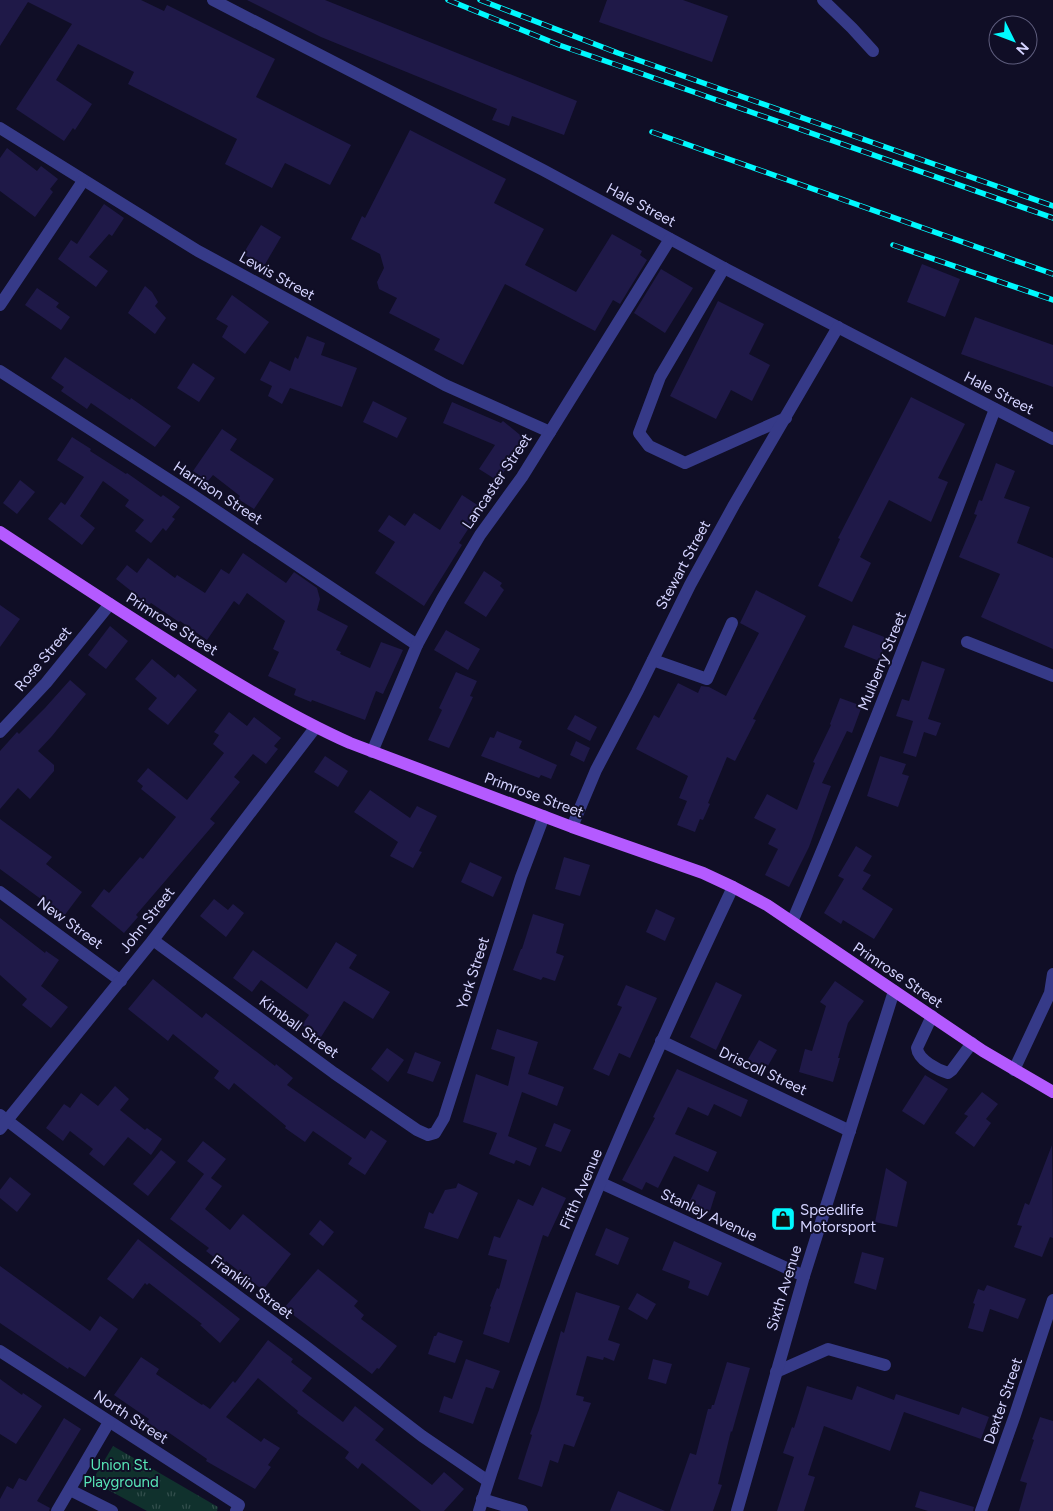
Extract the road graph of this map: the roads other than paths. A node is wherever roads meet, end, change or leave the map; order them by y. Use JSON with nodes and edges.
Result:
{"nodes":[{"id":1,"x":213,"y":0,"type":"edge"},
{"id":2,"x":823,"y":0,"type":"edge"},
{"id":3,"x":873,"y":52,"type":"dead end"},
{"id":4,"x":0,"y":128,"type":"edge"},
{"id":5,"x":83,"y":181,"type":"junction"},
{"id":6,"x":670,"y":239,"type":"junction"},
{"id":7,"x":724,"y":268,"type":"junction"},
{"id":8,"x":0,"y":304,"type":"edge"},
{"id":9,"x":838,"y":327,"type":"junction"},
{"id":10,"x":0,"y":371,"type":"edge"},
{"id":11,"x":995,"y":409,"type":"junction"},
{"id":12,"x":786,"y":418,"type":"junction"},
{"id":13,"x":550,"y":432,"type":"junction"},
{"id":14,"x":1053,"y":439,"type":"edge"},
{"id":15,"x":0,"y":532,"type":"edge"},
{"id":16,"x":110,"y":604,"type":"junction"},
{"id":17,"x":732,"y":623,"type":"dead end"},
{"id":18,"x":967,"y":642,"type":"dead end"},
{"id":19,"x":417,"y":645,"type":"junction"},
{"id":20,"x":653,"y":660,"type":"junction"},
{"id":21,"x":1053,"y":676,"type":"edge"},
{"id":22,"x":315,"y":728,"type":"junction"},
{"id":23,"x":0,"y":732,"type":"edge"},
{"id":24,"x":372,"y":752,"type":"junction"},
{"id":25,"x":544,"y":816,"type":"junction"},
{"id":26,"x":572,"y":827,"type":"junction"},
{"id":27,"x":733,"y":887,"type":"junction"},
{"id":28,"x":0,"y":892,"type":"edge"},
{"id":29,"x":792,"y":922,"type":"junction"},
{"id":30,"x":153,"y":940,"type":"junction"},
{"id":31,"x":1053,"y":974,"type":"edge"},
{"id":32,"x":121,"y":981,"type":"junction"},
{"id":33,"x":894,"y":991,"type":"junction"},
{"id":34,"x":932,"y":1016,"type":"junction"},
{"id":35,"x":661,"y":1041,"type":"junction"},
{"id":36,"x":972,"y":1043,"type":"junction"},
{"id":37,"x":1014,"y":1070,"type":"junction"},
{"id":38,"x":1053,"y":1092,"type":"edge"},
{"id":39,"x":2,"y":1122,"type":"edge"},
{"id":40,"x":850,"y":1131,"type":"junction"},
{"id":41,"x":428,"y":1136,"type":"joint"},
{"id":42,"x":601,"y":1183,"type":"junction"},
{"id":43,"x":804,"y":1276,"type":"junction"},
{"id":44,"x":1053,"y":1300,"type":"edge"},
{"id":45,"x":0,"y":1351,"type":"edge"},
{"id":46,"x":885,"y":1365,"type":"dead end"},
{"id":47,"x":776,"y":1372,"type":"junction"},
{"id":48,"x":109,"y":1422,"type":"junction"},
{"id":49,"x":488,"y":1481,"type":"junction"},
{"id":50,"x":70,"y":1490,"type":"junction"},
{"id":51,"x":481,"y":1505,"type":"edge"},
{"id":52,"x":58,"y":1511,"type":"edge"},
{"id":53,"x":112,"y":1511,"type":"edge"},
{"id":54,"x":236,"y":1511,"type":"edge"},
{"id":55,"x":522,"y":1511,"type":"edge"},
{"id":56,"x":737,"y":1511,"type":"edge"},
{"id":57,"x":981,"y":1511,"type":"edge"}],
"edges":[{"from":1,"to":6,"type":"street","name":"Hale Street"},
{"from":2,"to":3,"type":"street"},
{"from":4,"to":5,"type":"street","name":"Lewis Street"},
{"from":5,"to":8,"type":"street"},
{"from":5,"to":13,"type":"street","name":"Lewis Street"},
{"from":6,"to":7,"type":"street","name":"Hale Street"},
{"from":6,"to":13,"type":"street","name":"Lancaster Street"},
{"from":7,"to":9,"type":"street","name":"Hale Street"},
{"from":7,"to":12,"type":"street"},
{"from":9,"to":11,"type":"street","name":"Hale Street"},
{"from":9,"to":12,"type":"street","name":"Stewart Street"},
{"from":10,"to":19,"type":"street","name":"Harrison Street"},
{"from":11,"to":14,"type":"street","name":"Hale Street"},
{"from":11,"to":29,"type":"street","name":"Mulberry Street"},
{"from":12,"to":20,"type":"street","name":"Stewart Street"},
{"from":13,"to":19,"type":"street","name":"Lancaster Street"},
{"from":15,"to":16,"type":"main road","name":"Primrose Street"},
{"from":16,"to":22,"type":"main road","name":"Primrose Street"},
{"from":16,"to":23,"type":"street","name":"Rose Street"},
{"from":17,"to":20,"type":"street"},
{"from":18,"to":21,"type":"street"},
{"from":19,"to":24,"type":"street","name":"Lancaster Street"},
{"from":20,"to":26,"type":"street","name":"Stewart Street"},
{"from":22,"to":24,"type":"main road","name":"Primrose Street"},
{"from":22,"to":30,"type":"street","name":"John Street"},
{"from":24,"to":25,"type":"main road","name":"Primrose Street"},
{"from":25,"to":26,"type":"main road","name":"Primrose Street"},
{"from":25,"to":41,"type":"street","name":"York Street"},
{"from":26,"to":27,"type":"main road","name":"Primrose Street"},
{"from":27,"to":29,"type":"main road","name":"Primrose Street"},
{"from":27,"to":35,"type":"street","name":"Fifth Avenue"},
{"from":28,"to":32,"type":"street","name":"New Street"},
{"from":29,"to":33,"type":"main road","name":"Primrose Street"},
{"from":30,"to":32,"type":"street","name":"John Street"},
{"from":30,"to":41,"type":"street","name":"Kimball Street"},
{"from":31,"to":37,"type":"street"},
{"from":32,"to":39,"type":"street","name":"John Street"},
{"from":33,"to":34,"type":"main road","name":"Primrose Street"},
{"from":33,"to":40,"type":"street","name":"Sixth Avenue"},
{"from":34,"to":36,"type":"main road","name":"Primrose Street"},
{"from":34,"to":36,"type":"street"},
{"from":35,"to":40,"type":"street","name":"Driscoll Street"},
{"from":35,"to":42,"type":"street","name":"Fifth Avenue"},
{"from":36,"to":37,"type":"main road","name":"Primrose Street"},
{"from":37,"to":38,"type":"main road","name":"Primrose Street"},
{"from":39,"to":49,"type":"street","name":"Franklin Street"},
{"from":40,"to":43,"type":"street","name":"Sixth Avenue"},
{"from":42,"to":43,"type":"street","name":"Stanley Avenue"},
{"from":42,"to":49,"type":"street","name":"Fifth Avenue"},
{"from":43,"to":47,"type":"street","name":"Sixth Avenue"},
{"from":44,"to":57,"type":"street","name":"Dexter Street"},
{"from":45,"to":48,"type":"street","name":"North Street"},
{"from":46,"to":47,"type":"street"},
{"from":47,"to":56,"type":"street","name":"Sixth Avenue"},
{"from":48,"to":50,"type":"street"},
{"from":48,"to":54,"type":"street","name":"North Street"},
{"from":49,"to":51,"type":"street","name":"Fifth Avenue"},
{"from":50,"to":52,"type":"street"},
{"from":50,"to":53,"type":"street"},
{"from":51,"to":55,"type":"street"}]}
